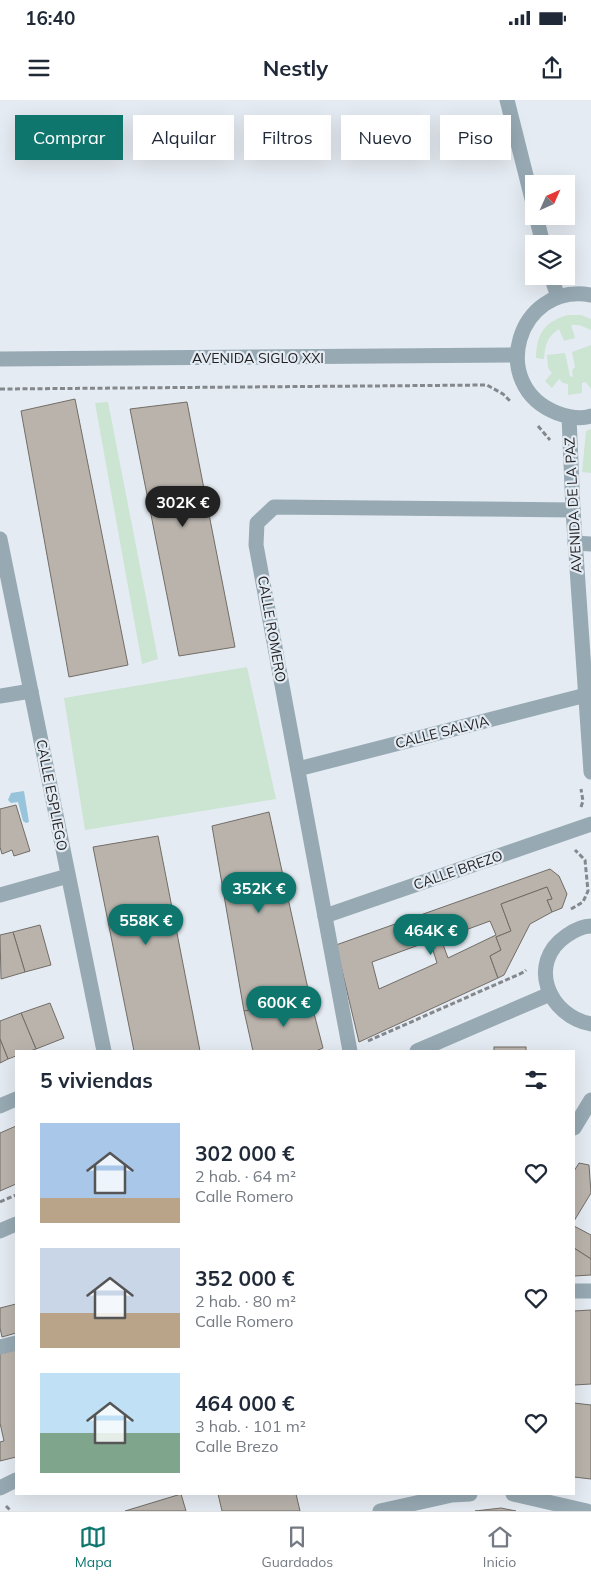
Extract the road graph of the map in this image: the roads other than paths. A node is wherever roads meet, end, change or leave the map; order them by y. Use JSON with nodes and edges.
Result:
{"nodes":[{"id":1,"x":507,"y":100,"type":"edge"},
{"id":2,"x":526,"y":175,"type":"edge"},
{"id":3,"x":554,"y":285,"type":"edge"},
{"id":4,"x":591,"y":295,"type":"edge"},
{"id":5,"x":558,"y":297,"type":"junction"},
{"id":6,"x":517,"y":355,"type":"junction"},
{"id":7,"x":0,"y":359,"type":"edge"},
{"id":8,"x":591,"y":416,"type":"edge"},
{"id":9,"x":569,"y":417,"type":"junction"},
{"id":10,"x":573,"y":510,"type":"junction"},
{"id":11,"x":0,"y":539,"type":"edge"},
{"id":12,"x":575,"y":543,"type":"junction"},
{"id":13,"x":591,"y":544,"type":"edge"},
{"id":14,"x":587,"y":652,"type":"edge"},
{"id":15,"x":31,"y":691,"type":"junction"},
{"id":16,"x":586,"y":695,"type":"junction"},
{"id":17,"x":0,"y":696,"type":"edge"},
{"id":18,"x":591,"y":764,"type":"edge"},
{"id":19,"x":298,"y":769,"type":"junction"},
{"id":20,"x":586,"y":777,"type":"edge"},
{"id":21,"x":591,"y":824,"type":"edge"},
{"id":22,"x":68,"y":876,"type":"junction"},
{"id":23,"x":0,"y":895,"type":"edge"},
{"id":24,"x":325,"y":916,"type":"junction"},
{"id":25,"x":591,"y":926,"type":"edge"},
{"id":26,"x":550,"y":994,"type":"junction"},
{"id":27,"x":591,"y":1024,"type":"edge"},
{"id":28,"x":591,"y":1035,"type":"edge"},
{"id":29,"x":104,"y":1050,"type":"edge"},
{"id":30,"x":349,"y":1050,"type":"edge"},
{"id":31,"x":419,"y":1050,"type":"edge"},
{"id":32,"x":15,"y":1100,"type":"edge"},
{"id":33,"x":591,"y":1100,"type":"edge"},
{"id":34,"x":0,"y":1106,"type":"edge"},
{"id":35,"x":575,"y":1126,"type":"edge"},
{"id":36,"x":15,"y":1224,"type":"edge"},
{"id":37,"x":0,"y":1231,"type":"edge"},
{"id":38,"x":575,"y":1291,"type":"edge"},
{"id":39,"x":591,"y":1291,"type":"edge"},
{"id":40,"x":15,"y":1343,"type":"edge"},
{"id":41,"x":0,"y":1347,"type":"edge"},
{"id":42,"x":15,"y":1480,"type":"edge"},
{"id":43,"x":0,"y":1488,"type":"edge"},
{"id":44,"x":452,"y":1495,"type":"edge"},
{"id":45,"x":517,"y":1495,"type":"edge"},
{"id":46,"x":418,"y":1502,"type":"edge"},
{"id":47,"x":565,"y":1508,"type":"edge"},
{"id":48,"x":380,"y":1511,"type":"edge"},
{"id":49,"x":587,"y":1511,"type":"edge"}],
"edges":[{"from":1,"to":2,"type":"street"},
{"from":3,"to":5,"type":"street"},
{"from":4,"to":5,"type":"street"},
{"from":5,"to":6,"type":"street"},
{"from":6,"to":7,"type":"street","name":"AVENIDA SIGLO XXI"},
{"from":6,"to":9,"type":"street"},
{"from":8,"to":9,"type":"street"},
{"from":9,"to":10,"type":"street","name":"AVENIDA DE LA PAZ"},
{"from":10,"to":12,"type":"street","name":"AVENIDA DE LA PAZ"},
{"from":10,"to":19,"type":"street","name":"CALLE ROMERO"},
{"from":11,"to":15,"type":"street","name":"CALLE ESPLIEGO"},
{"from":12,"to":13,"type":"street"},
{"from":12,"to":14,"type":"street","name":"AVENIDA DE LA PAZ"},
{"from":14,"to":16,"type":"street","name":"AVENIDA DE LA PAZ"},
{"from":15,"to":17,"type":"street"},
{"from":15,"to":22,"type":"street","name":"CALLE ESPLIEGO"},
{"from":16,"to":18,"type":"street","name":"AVENIDA DE LA PAZ"},
{"from":16,"to":19,"type":"street","name":"CALLE SALVIA"},
{"from":18,"to":20,"type":"street","name":"AVENIDA DE LA PAZ"},
{"from":19,"to":24,"type":"street","name":"CALLE ROMERO"},
{"from":21,"to":24,"type":"street","name":"CALLE BREZO"},
{"from":22,"to":23,"type":"street"},
{"from":22,"to":29,"type":"street","name":"CALLE ESPLIEGO"},
{"from":24,"to":30,"type":"street","name":"CALLE ROMERO"},
{"from":25,"to":26,"type":"street"},
{"from":26,"to":27,"type":"street"},
{"from":26,"to":31,"type":"street"},
{"from":27,"to":28,"type":"street"},
{"from":32,"to":34,"type":"street"},
{"from":33,"to":35,"type":"street"},
{"from":36,"to":37,"type":"street"},
{"from":38,"to":39,"type":"street"},
{"from":40,"to":41,"type":"street"},
{"from":42,"to":43,"type":"street"},
{"from":44,"to":46,"type":"street"},
{"from":45,"to":47,"type":"street"},
{"from":46,"to":48,"type":"street"},
{"from":47,"to":49,"type":"street"}]}
